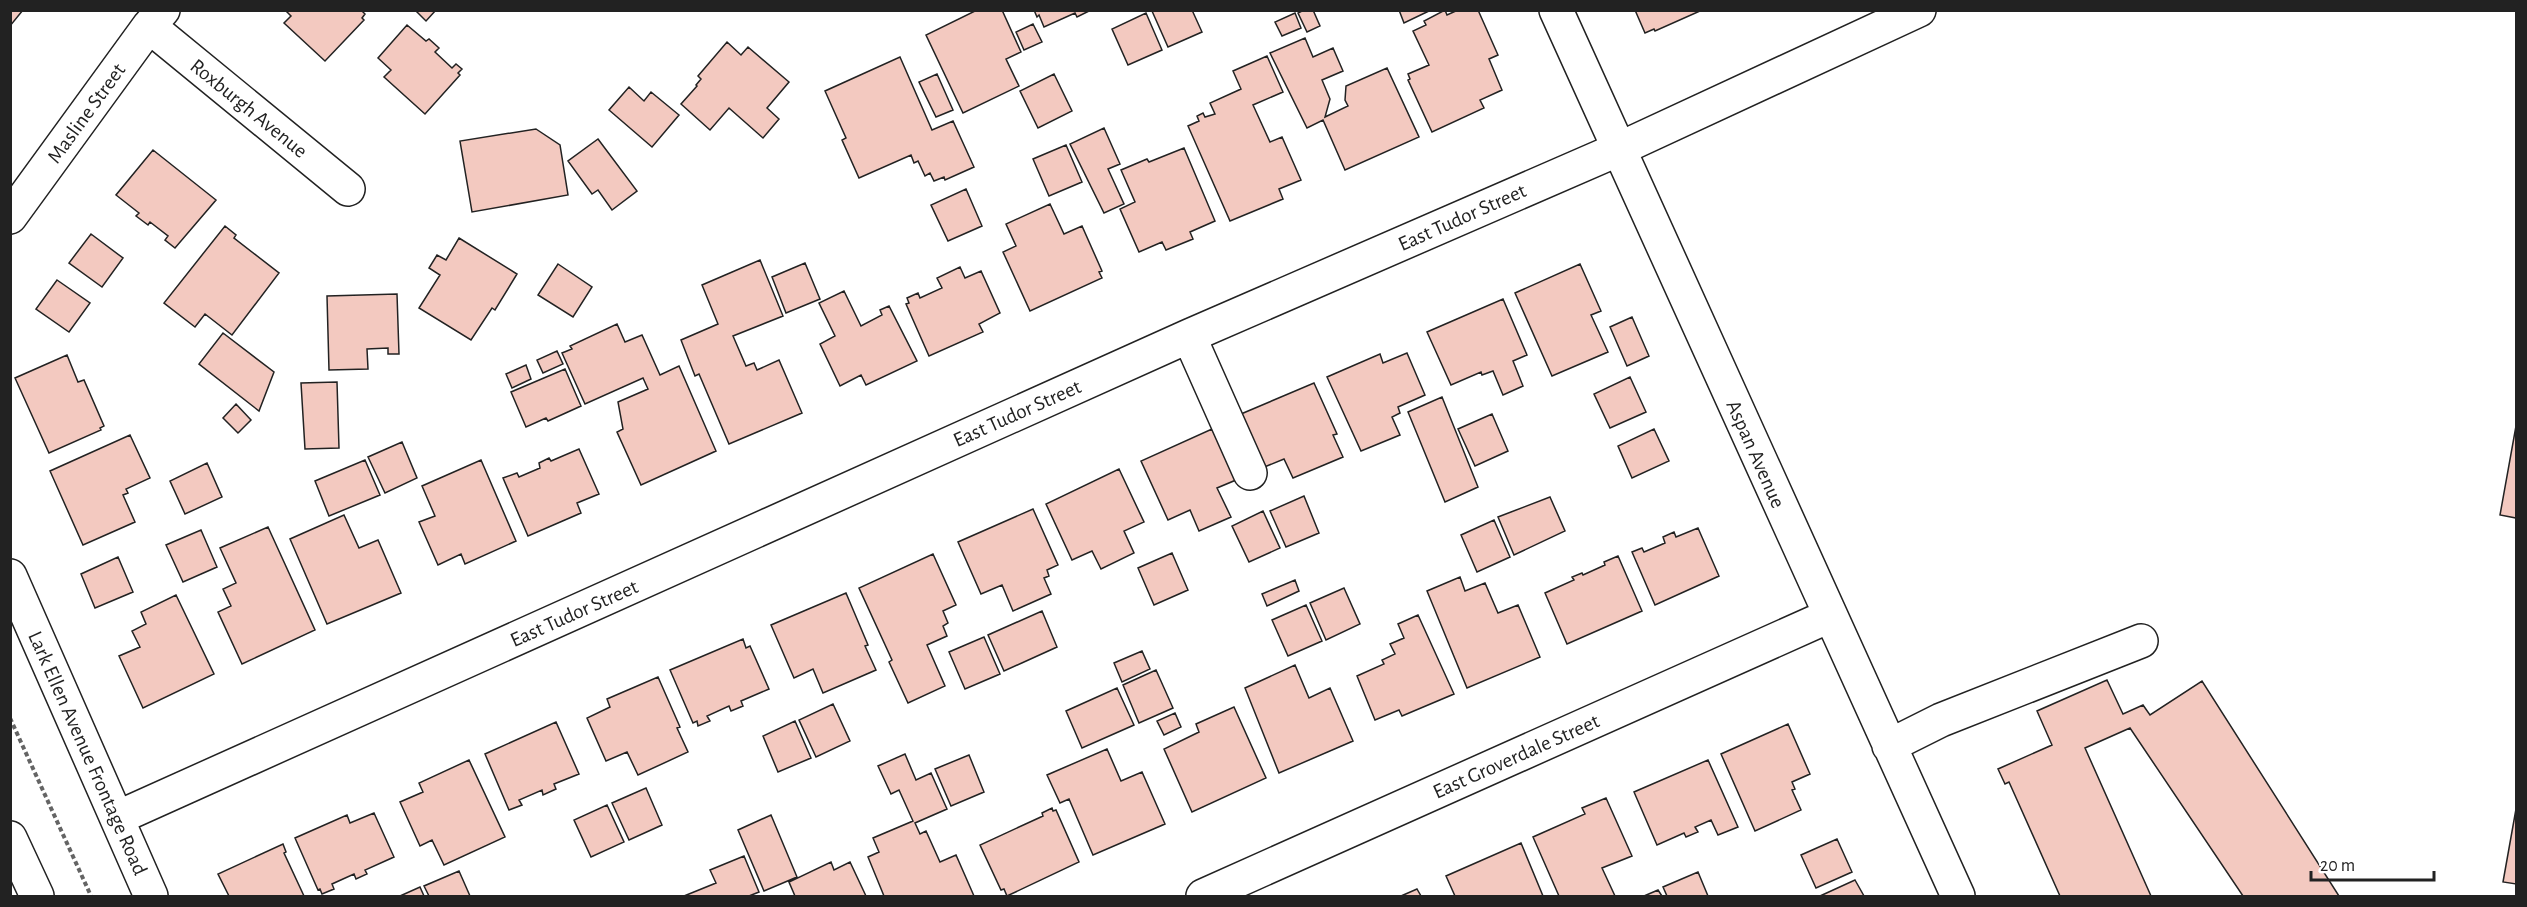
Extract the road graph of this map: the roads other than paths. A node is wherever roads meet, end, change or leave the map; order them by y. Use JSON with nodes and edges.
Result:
{"nodes":[{"id":1,"x":1556,"y":10,"type":"edge"},
{"id":2,"x":1919,"y":10,"type":"edge"},
{"id":3,"x":157,"y":18,"type":"edge"},
{"id":4,"x":1619,"y":149,"type":"junction"},
{"id":5,"x":348,"y":189,"type":"dead end"},
{"id":6,"x":10,"y":218,"type":"edge"},
{"id":7,"x":1189,"y":336,"type":"junction"},
{"id":8,"x":1250,"y":473,"type":"dead end"},
{"id":9,"x":10,"y":576,"type":"edge"},
{"id":10,"x":1829,"y":616,"type":"junction"},
{"id":11,"x":2142,"y":641,"type":"dead end"},
{"id":12,"x":1889,"y":746,"type":"junction"},
{"id":13,"x":117,"y":818,"type":"junction"},
{"id":14,"x":10,"y":838,"type":"edge"},
{"id":15,"x":37,"y":897,"type":"edge"},
{"id":16,"x":151,"y":897,"type":"edge"},
{"id":17,"x":1203,"y":897,"type":"edge"},
{"id":18,"x":1958,"y":897,"type":"edge"}],
"edges":[{"from":1,"to":4,"type":"street","name":"Aspan Avenue"},
{"from":2,"to":4,"type":"street","name":"East Tudor Street"},
{"from":3,"to":5,"type":"street","name":"Roxburgh Avenue"},
{"from":3,"to":6,"type":"street","name":"Masline Street"},
{"from":4,"to":7,"type":"street","name":"East Tudor Street"},
{"from":4,"to":10,"type":"street","name":"Aspan Avenue"},
{"from":7,"to":8,"type":"street"},
{"from":7,"to":13,"type":"street","name":"East Tudor Street"},
{"from":9,"to":13,"type":"street","name":"Lark Ellen Avenue Frontage Road"},
{"from":10,"to":12,"type":"street","name":"Aspan Avenue"},
{"from":10,"to":17,"type":"street","name":"East Groverdale Street"},
{"from":11,"to":12,"type":"street"},
{"from":12,"to":18,"type":"street","name":"Aspan Avenue"},
{"from":13,"to":16,"type":"street","name":"Lark Ellen Avenue Frontage Road"},
{"from":14,"to":15,"type":"street"}]}
